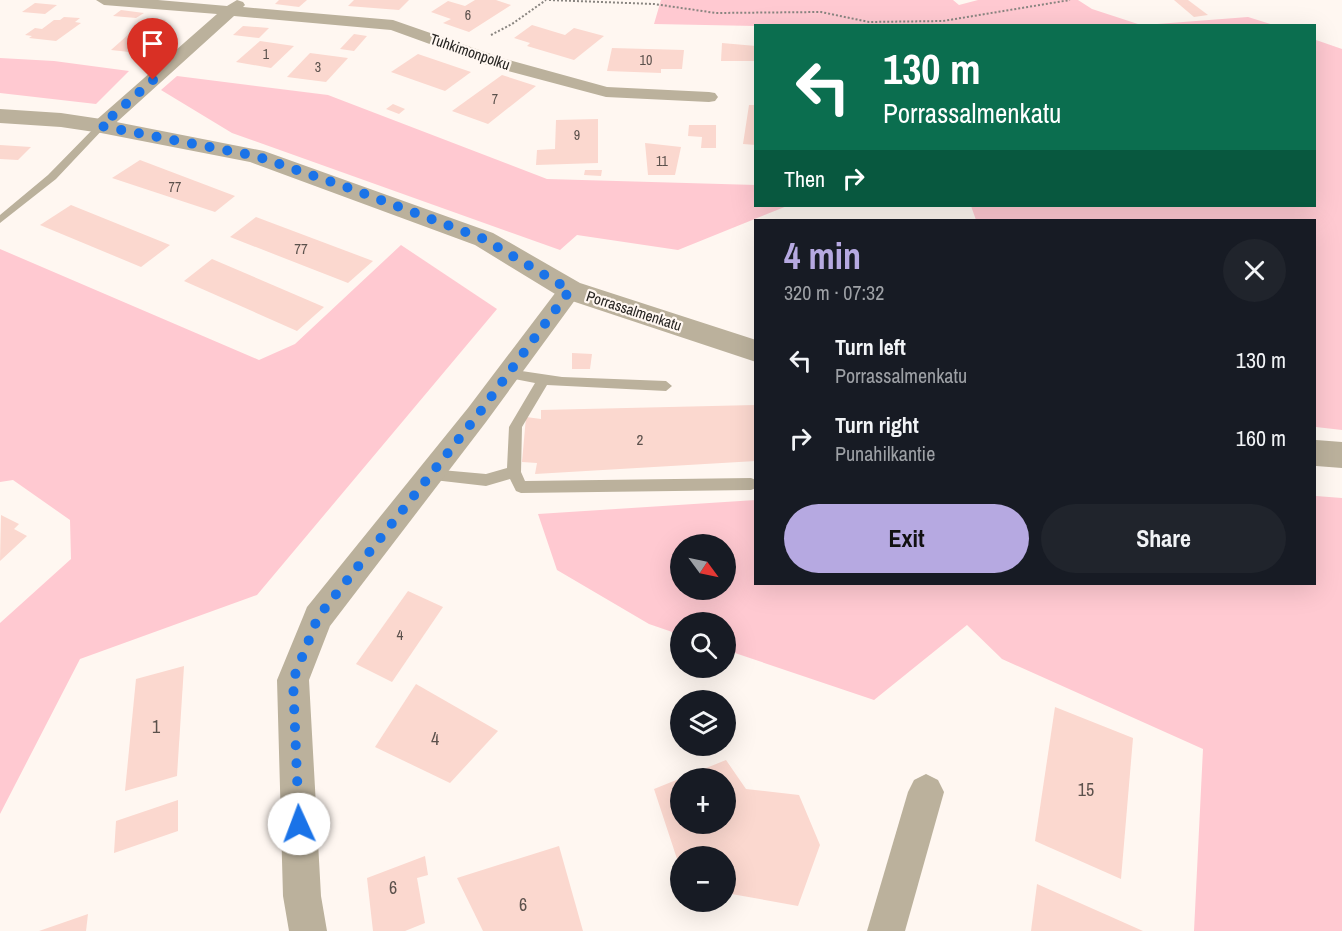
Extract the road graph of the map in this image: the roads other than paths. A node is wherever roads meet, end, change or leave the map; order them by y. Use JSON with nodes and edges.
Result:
{"nodes":[{"id":1,"x":104,"y":0,"type":"edge"},
{"id":2,"x":236,"y":5,"type":"edge"},
{"id":3,"x":709,"y":97,"type":"dead end"},
{"id":4,"x":0,"y":116,"type":"edge"},
{"id":5,"x":101,"y":126,"type":"junction"},
{"id":6,"x":0,"y":220,"type":"edge"},
{"id":7,"x":570,"y":290,"type":"junction"},
{"id":8,"x":754,"y":350,"type":"edge"},
{"id":9,"x":508,"y":374,"type":"junction"},
{"id":10,"x":544,"y":379,"type":"junction"},
{"id":11,"x":666,"y":386,"type":"dead end"},
{"id":12,"x":1316,"y":453,"type":"edge"},
{"id":13,"x":1342,"y":455,"type":"edge"},
{"id":14,"x":514,"y":472,"type":"junction"},
{"id":15,"x":430,"y":476,"type":"junction"},
{"id":16,"x":751,"y":484,"type":"dead end"},
{"id":17,"x":926,"y":792,"type":"dead end"},
{"id":18,"x":308,"y":931,"type":"edge"},
{"id":19,"x":886,"y":931,"type":"edge"}],
"edges":[{"from":1,"to":2,"type":"street","name":"Tuhkimonpolku"},
{"from":2,"to":3,"type":"street","name":"Tuhkimonpolku"},
{"from":2,"to":5,"type":"street"},
{"from":4,"to":5,"type":"street","name":"Porrassalmenkatu"},
{"from":5,"to":6,"type":"lane"},
{"from":5,"to":7,"type":"street","name":"Porrassalmenkatu"},
{"from":7,"to":8,"type":"street","name":"Porrassalmenkatu"},
{"from":7,"to":9,"type":"street"},
{"from":9,"to":10,"type":"lane"},
{"from":9,"to":15,"type":"street"},
{"from":10,"to":11,"type":"lane"},
{"from":10,"to":14,"type":"lane"},
{"from":12,"to":13,"type":"street"},
{"from":14,"to":15,"type":"lane"},
{"from":14,"to":16,"type":"lane"},
{"from":15,"to":18,"type":"street"},
{"from":17,"to":19,"type":"street"}]}
